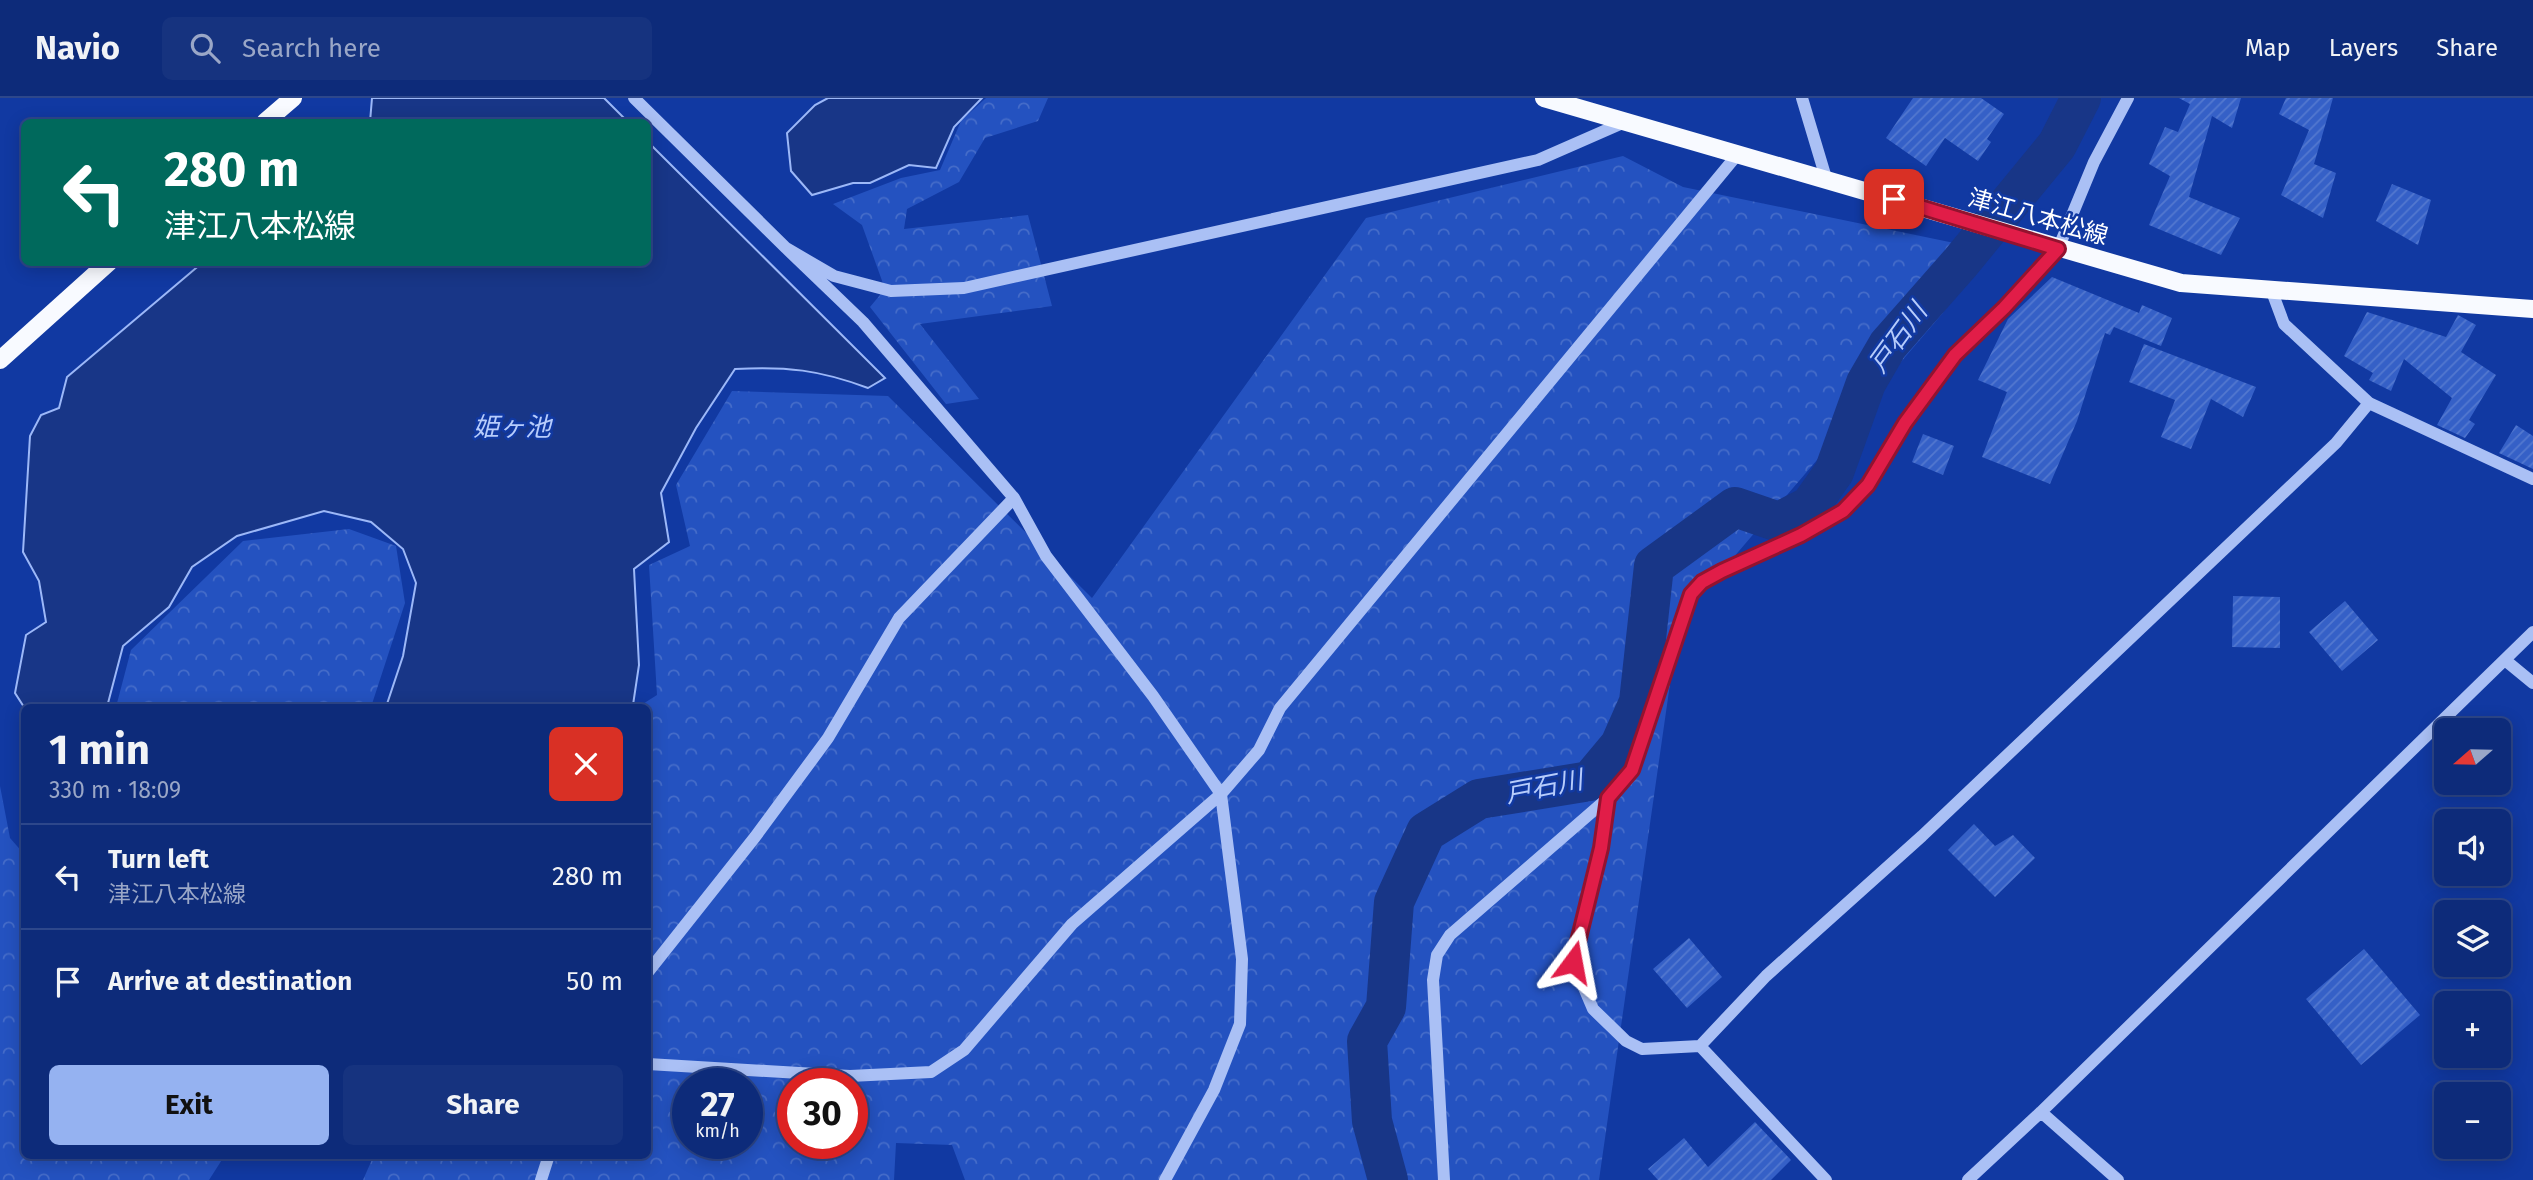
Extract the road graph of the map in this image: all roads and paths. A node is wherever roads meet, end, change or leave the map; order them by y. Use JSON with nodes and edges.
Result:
{"nodes":[{"id":1,"x":293,"y":98,"type":"edge"},
{"id":2,"x":634,"y":98,"type":"edge"},
{"id":3,"x":1544,"y":98,"type":"edge"},
{"id":4,"x":1802,"y":98,"type":"edge"},
{"id":5,"x":2128,"y":98,"type":"edge"},
{"id":6,"x":268,"y":119,"type":"edge"},
{"id":7,"x":1628,"y":121,"type":"junction"},
{"id":8,"x":1737,"y":155,"type":"junction"},
{"id":9,"x":1826,"y":178,"type":"junction"},
{"id":10,"x":786,"y":248,"type":"junction"},
{"id":11,"x":2058,"y":249,"type":"junction"},
{"id":12,"x":105,"y":266,"type":"edge"},
{"id":13,"x":2271,"y":289,"type":"junction"},
{"id":14,"x":2533,"y":309,"type":"edge"},
{"id":15,"x":0,"y":360,"type":"edge"},
{"id":16,"x":2370,"y":403,"type":"junction"},
{"id":17,"x":2533,"y":479,"type":"edge"},
{"id":18,"x":1014,"y":498,"type":"junction"},
{"id":19,"x":2533,"y":632,"type":"edge"},
{"id":20,"x":2505,"y":660,"type":"junction"},
{"id":21,"x":2533,"y":683,"type":"edge"},
{"id":22,"x":1221,"y":794,"type":"junction"},
{"id":23,"x":1608,"y":798,"type":"junction"},
{"id":24,"x":651,"y":968,"type":"edge"},
{"id":25,"x":1700,"y":1046,"type":"junction"},
{"id":26,"x":651,"y":1064,"type":"edge"},
{"id":27,"x":2041,"y":1112,"type":"junction"},
{"id":28,"x":548,"y":1159,"type":"edge"},
{"id":29,"x":541,"y":1180,"type":"edge"},
{"id":30,"x":1165,"y":1180,"type":"edge"},
{"id":31,"x":1444,"y":1180,"type":"edge"},
{"id":32,"x":1826,"y":1180,"type":"edge"},
{"id":33,"x":1968,"y":1180,"type":"edge"},
{"id":34,"x":2118,"y":1180,"type":"edge"}],
"edges":[{"from":1,"to":6,"type":"main road"},
{"from":2,"to":10,"type":"street"},
{"from":3,"to":7,"type":"main road","name":"津江八本松線"},
{"from":4,"to":9,"type":"street"},
{"from":5,"to":11,"type":"street"},
{"from":7,"to":8,"type":"main road","name":"津江八本松線"},
{"from":7,"to":10,"type":"street"},
{"from":8,"to":9,"type":"main road","name":"津江八本松線"},
{"from":8,"to":22,"type":"street"},
{"from":9,"to":11,"type":"main road","name":"津江八本松線"},
{"from":10,"to":18,"type":"street"},
{"from":11,"to":13,"type":"main road","name":"津江八本松線"},
{"from":11,"to":23,"type":"street"},
{"from":12,"to":15,"type":"main road"},
{"from":13,"to":14,"type":"main road","name":"津江八本松線"},
{"from":13,"to":16,"type":"street"},
{"from":16,"to":17,"type":"street"},
{"from":16,"to":25,"type":"street"},
{"from":18,"to":22,"type":"street"},
{"from":18,"to":24,"type":"street"},
{"from":19,"to":20,"type":"street"},
{"from":20,"to":21,"type":"street"},
{"from":20,"to":27,"type":"street"},
{"from":22,"to":26,"type":"street"},
{"from":22,"to":30,"type":"street"},
{"from":23,"to":25,"type":"street"},
{"from":23,"to":31,"type":"street"},
{"from":25,"to":32,"type":"street"},
{"from":27,"to":33,"type":"street"},
{"from":27,"to":34,"type":"street"},
{"from":28,"to":29,"type":"street"}]}
